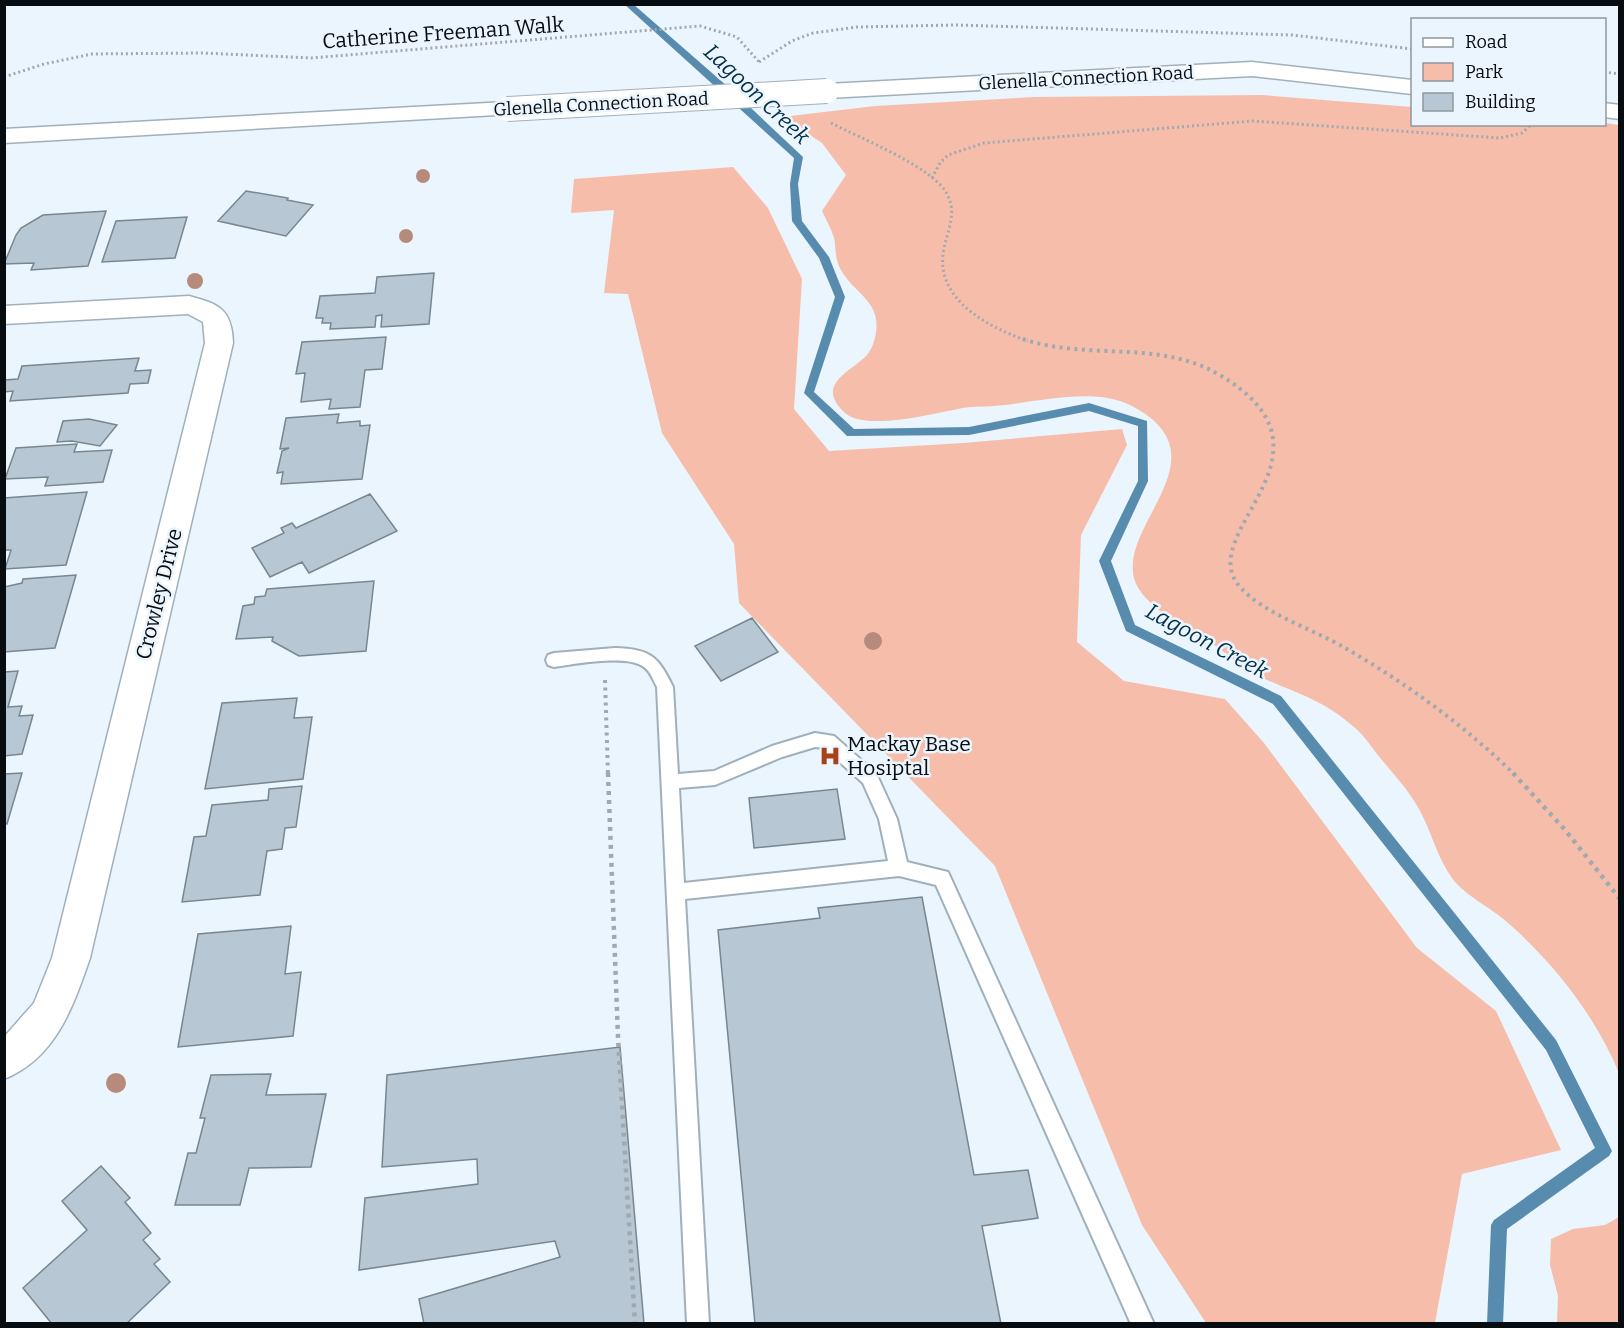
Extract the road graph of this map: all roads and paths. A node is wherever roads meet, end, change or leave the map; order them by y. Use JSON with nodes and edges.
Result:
{"nodes":[{"id":1,"x":1411,"y":49,"type":"edge"},
{"id":2,"x":759,"y":62,"type":"junction"},
{"id":3,"x":764,"y":71,"type":"dead end"},
{"id":4,"x":4,"y":77,"type":"edge"},
{"id":5,"x":1411,"y":87,"type":"edge"},
{"id":6,"x":829,"y":122,"type":"dead end"},
{"id":7,"x":1531,"y":126,"type":"edge"},
{"id":8,"x":4,"y":136,"type":"edge"},
{"id":9,"x":932,"y":178,"type":"junction"},
{"id":10,"x":4,"y":315,"type":"edge"},
{"id":11,"x":554,"y":660,"type":"dead end"},
{"id":12,"x":605,"y":670,"type":"dead end"},
{"id":13,"x":668,"y":782,"type":"junction"},
{"id":14,"x":899,"y":868,"type":"junction"},
{"id":15,"x":675,"y":892,"type":"junction"},
{"id":16,"x":1620,"y":898,"type":"edge"},
{"id":17,"x":4,"y":1060,"type":"edge"},
{"id":18,"x":635,"y":1323,"type":"edge"},
{"id":19,"x":698,"y":1323,"type":"edge"},
{"id":20,"x":1143,"y":1323,"type":"edge"}],
"edges":[{"from":1,"to":2,"type":"path"},
{"from":2,"to":3,"type":"path","name":"Catherine Freeman Walk"},
{"from":2,"to":4,"type":"path","name":"Catherine Freeman Walk"},
{"from":5,"to":8,"type":"main road","name":"Glenella Connection Road","bridge":true},
{"from":6,"to":9,"type":"path"},
{"from":7,"to":9,"type":"path"},
{"from":9,"to":16,"type":"path"},
{"from":10,"to":17,"type":"main road","name":"Crowley Drive"},
{"from":11,"to":13,"type":"lane"},
{"from":12,"to":18,"type":"path"},
{"from":13,"to":14,"type":"lane"},
{"from":13,"to":15,"type":"lane"},
{"from":14,"to":15,"type":"lane"},
{"from":14,"to":20,"type":"lane"},
{"from":15,"to":19,"type":"lane"}]}
